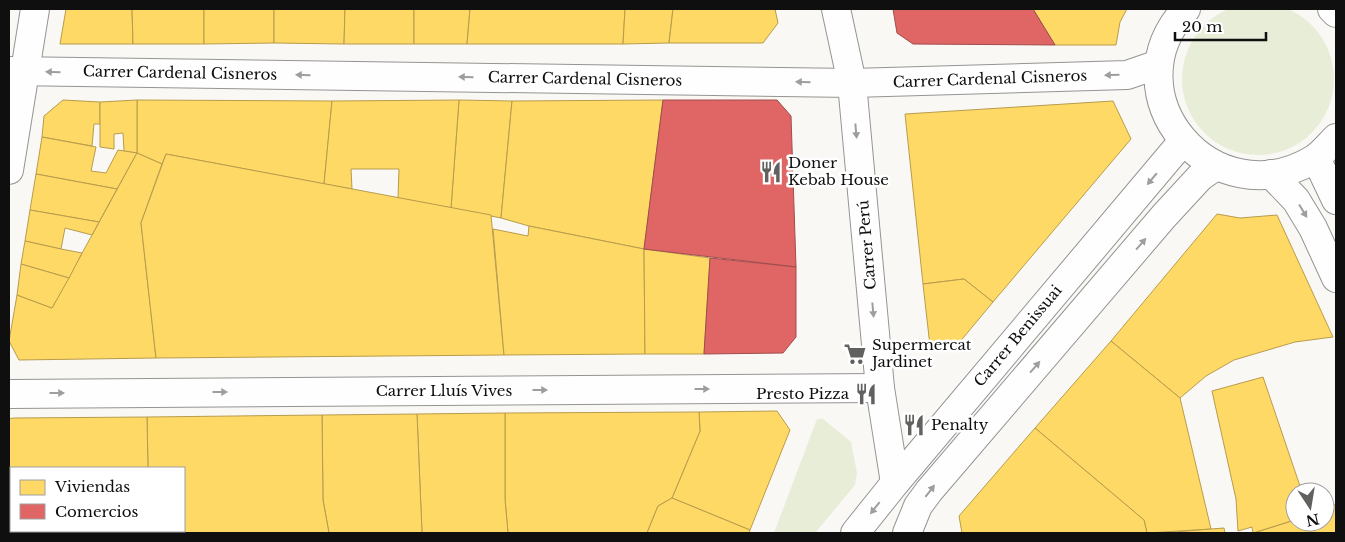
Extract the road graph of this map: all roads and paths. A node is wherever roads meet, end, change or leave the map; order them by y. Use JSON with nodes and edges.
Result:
{"nodes":[{"id":1,"x":34,"y":9,"type":"edge"},
{"id":2,"x":836,"y":9,"type":"edge"},
{"id":3,"x":1186,"y":9,"type":"edge"},
{"id":4,"x":1332,"y":9,"type":"edge"},
{"id":5,"x":1336,"y":13,"type":"edge"},
{"id":6,"x":1159,"y":64,"type":"junction"},
{"id":7,"x":16,"y":71,"type":"edge"},
{"id":8,"x":852,"y":82,"type":"junction"},
{"id":9,"x":1336,"y":138,"type":"edge"},
{"id":10,"x":1183,"y":141,"type":"junction"},
{"id":11,"x":1316,"y":158,"type":"junction"},
{"id":12,"x":1216,"y":166,"type":"junction"},
{"id":13,"x":9,"y":170,"type":"edge"},
{"id":14,"x":1271,"y":174,"type":"junction"},
{"id":15,"x":1336,"y":200,"type":"edge"},
{"id":16,"x":1336,"y":278,"type":"edge"},
{"id":17,"x":880,"y":388,"type":"junction"},
{"id":18,"x":9,"y":394,"type":"edge"},
{"id":19,"x":895,"y":483,"type":"junction"},
{"id":20,"x":856,"y":533,"type":"edge"},
{"id":21,"x":907,"y":533,"type":"edge"}],
"edges":[{"from":1,"to":7,"type":"street"},
{"from":2,"to":8,"type":"street","name":"Carrer Perú"},
{"from":3,"to":6,"type":"street"},
{"from":4,"to":5,"type":"street"},
{"from":6,"to":8,"type":"street","name":"Carrer Cardenal Cisneros","one_way":true},
{"from":6,"to":10,"type":"street"},
{"from":8,"to":7,"type":"street","name":"Carrer Cardenal Cisneros","one_way":true},
{"from":7,"to":13,"type":"street"},
{"from":8,"to":17,"type":"street","name":"Carrer Perú","one_way":true},
{"from":9,"to":11,"type":"street"},
{"from":10,"to":12,"type":"street"},
{"from":10,"to":19,"type":"street","name":"Carrer Benissuai","one_way":true},
{"from":11,"to":14,"type":"street"},
{"from":11,"to":15,"type":"street"},
{"from":12,"to":14,"type":"street"},
{"from":21,"to":12,"type":"street","one_way":true},
{"from":14,"to":16,"type":"street","one_way":true},
{"from":18,"to":17,"type":"street","name":"Carrer Lluís Vives","one_way":true},
{"from":17,"to":19,"type":"street","name":"Carrer Perú"},
{"from":19,"to":20,"type":"street","name":"Carrer Benissuai","one_way":true}]}
